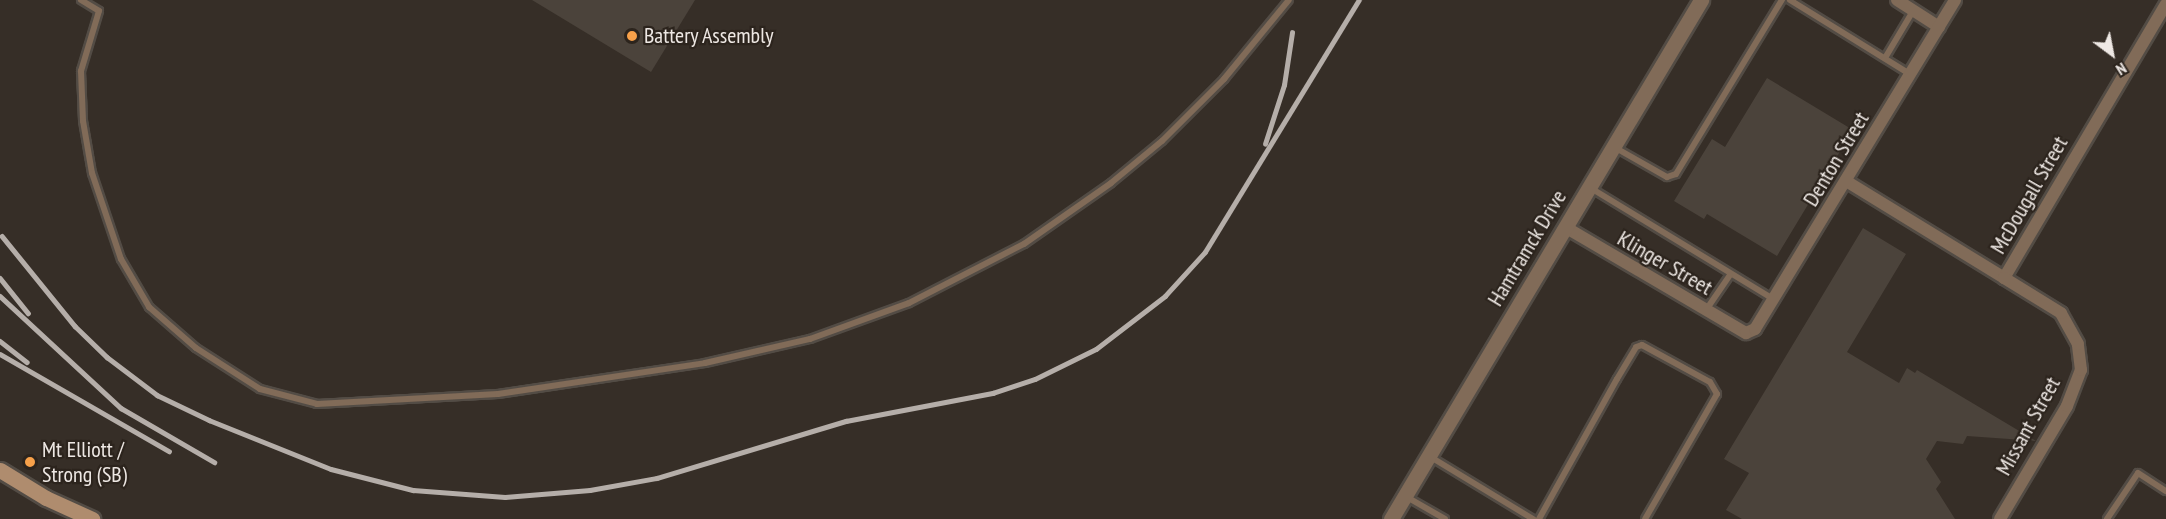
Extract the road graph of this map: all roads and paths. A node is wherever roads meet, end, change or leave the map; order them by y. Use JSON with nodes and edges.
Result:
{"nodes":[{"id":1,"x":81,"y":0,"type":"edge"},
{"id":2,"x":1289,"y":0,"type":"edge"},
{"id":3,"x":1701,"y":0,"type":"edge"},
{"id":4,"x":1782,"y":0,"type":"edge"},
{"id":5,"x":1790,"y":0,"type":"edge"},
{"id":6,"x":1898,"y":0,"type":"edge"},
{"id":7,"x":1955,"y":0,"type":"edge"},
{"id":8,"x":2166,"y":4,"type":"edge"},
{"id":9,"x":1913,"y":10,"type":"junction"},
{"id":10,"x":1939,"y":27,"type":"junction"},
{"id":11,"x":1885,"y":58,"type":"junction"},
{"id":12,"x":1911,"y":74,"type":"junction"},
{"id":13,"x":1614,"y":147,"type":"junction"},
{"id":14,"x":1846,"y":181,"type":"junction"},
{"id":15,"x":1589,"y":187,"type":"junction"},
{"id":16,"x":1565,"y":227,"type":"junction"},
{"id":17,"x":1730,"y":275,"type":"junction"},
{"id":18,"x":2004,"y":278,"type":"junction"},
{"id":19,"x":1776,"y":301,"type":"junction"},
{"id":20,"x":1706,"y":310,"type":"junction"},
{"id":21,"x":1746,"y":333,"type":"joint"},
{"id":22,"x":1429,"y":456,"type":"junction"},
{"id":23,"x":0,"y":470,"type":"edge"},
{"id":24,"x":2166,"y":491,"type":"edge"},
{"id":25,"x":1405,"y":496,"type":"junction"},
{"id":26,"x":92,"y":519,"type":"edge"},
{"id":27,"x":1391,"y":519,"type":"edge"},
{"id":28,"x":1445,"y":519,"type":"edge"},
{"id":29,"x":1533,"y":519,"type":"edge"},
{"id":30,"x":1539,"y":519,"type":"edge"},
{"id":31,"x":1644,"y":519,"type":"edge"},
{"id":32,"x":2000,"y":519,"type":"edge"},
{"id":33,"x":2107,"y":519,"type":"edge"}],
"edges":[{"from":1,"to":2,"type":"lane"},
{"from":3,"to":13,"type":"street","name":"Hamtramck Drive"},
{"from":4,"to":13,"type":"lane"},
{"from":5,"to":11,"type":"lane"},
{"from":6,"to":9,"type":"street"},
{"from":7,"to":10,"type":"street","name":"Denton Street"},
{"from":8,"to":18,"type":"street","name":"McDougall Street"},
{"from":9,"to":10,"type":"street"},
{"from":9,"to":11,"type":"lane"},
{"from":10,"to":12,"type":"street","name":"Denton Street"},
{"from":11,"to":12,"type":"lane"},
{"from":12,"to":14,"type":"street","name":"Denton Street"},
{"from":13,"to":15,"type":"street","name":"Hamtramck Drive"},
{"from":14,"to":18,"type":"street","name":"McDougall Street"},
{"from":14,"to":19,"type":"street","name":"Denton Street"},
{"from":15,"to":16,"type":"street","name":"Hamtramck Drive"},
{"from":15,"to":17,"type":"lane"},
{"from":16,"to":20,"type":"street","name":"Klinger Street"},
{"from":16,"to":22,"type":"street","name":"Hamtramck Drive"},
{"from":17,"to":19,"type":"lane"},
{"from":17,"to":20,"type":"lane"},
{"from":18,"to":32,"type":"street","name":"Missant Street"},
{"from":19,"to":21,"type":"street","name":"Denton Street"},
{"from":20,"to":21,"type":"street","name":"Klinger Street"},
{"from":22,"to":25,"type":"street","name":"Hamtramck Drive"},
{"from":22,"to":29,"type":"lane"},
{"from":23,"to":26,"type":"main road"},
{"from":24,"to":33,"type":"lane"},
{"from":25,"to":27,"type":"street","name":"Hamtramck Drive"},
{"from":25,"to":28,"type":"lane"},
{"from":30,"to":31,"type":"lane"}]}
